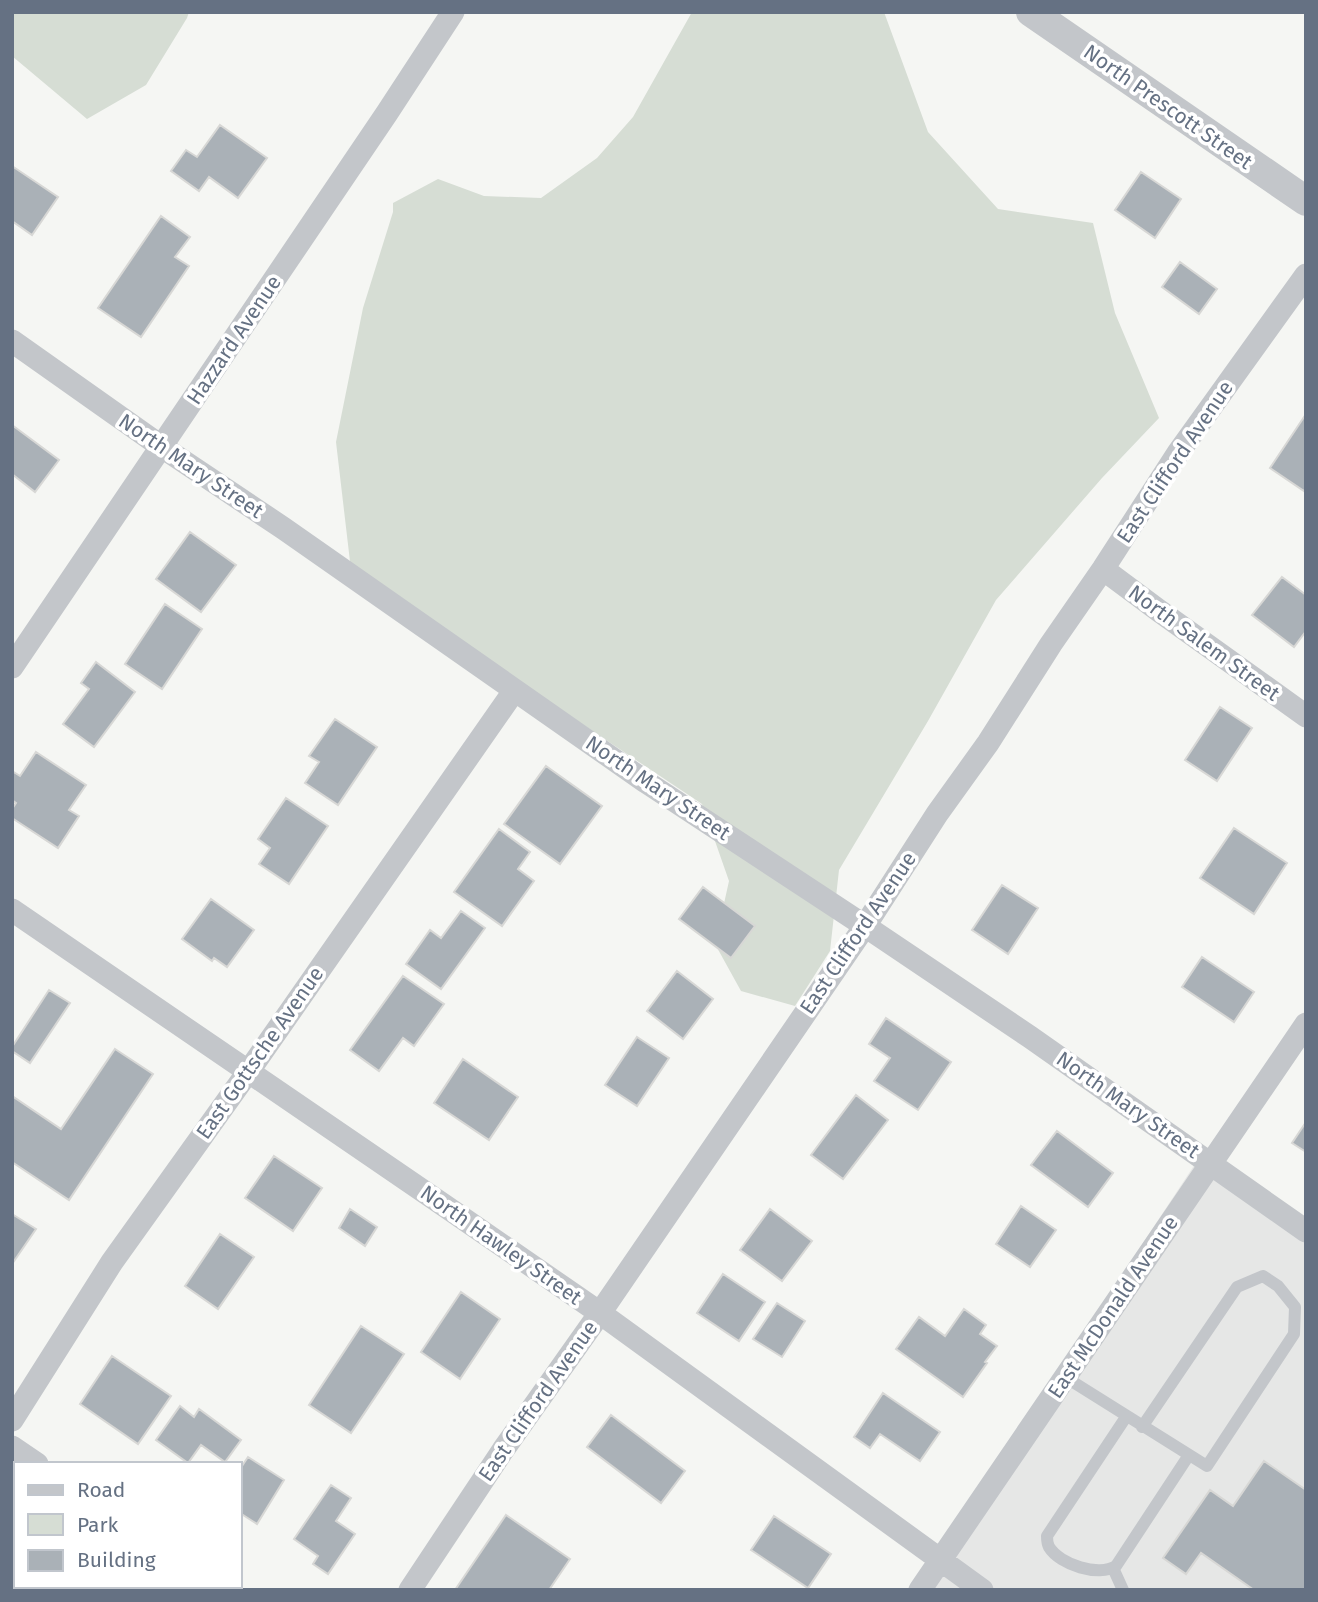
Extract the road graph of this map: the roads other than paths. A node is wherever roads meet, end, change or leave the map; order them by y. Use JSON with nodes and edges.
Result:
{"nodes":[{"id":1,"x":453,"y":12,"type":"edge"},
{"id":2,"x":1031,"y":12,"type":"edge"},
{"id":3,"x":1306,"y":201,"type":"edge"},
{"id":4,"x":1306,"y":275,"type":"edge"},
{"id":5,"x":12,"y":341,"type":"edge"},
{"id":6,"x":162,"y":447,"type":"junction"},
{"id":7,"x":1103,"y":569,"type":"junction"},
{"id":8,"x":12,"y":667,"type":"edge"},
{"id":9,"x":514,"y":691,"type":"junction"},
{"id":10,"x":1306,"y":716,"type":"edge"},
{"id":11,"x":12,"y":910,"type":"edge"},
{"id":12,"x":865,"y":926,"type":"junction"},
{"id":13,"x":1306,"y":1024,"type":"edge"},
{"id":14,"x":248,"y":1072,"type":"junction"},
{"id":15,"x":1210,"y":1164,"type":"junction"},
{"id":16,"x":1306,"y":1231,"type":"edge"},
{"id":17,"x":600,"y":1313,"type":"junction"},
{"id":18,"x":1065,"y":1377,"type":"junction"},
{"id":19,"x":1126,"y":1417,"type":"junction"},
{"id":20,"x":12,"y":1420,"type":"edge"},
{"id":21,"x":1142,"y":1427,"type":"junction"},
{"id":22,"x":12,"y":1447,"type":"edge"},
{"id":23,"x":1189,"y":1455,"type":"junction"},
{"id":24,"x":34,"y":1462,"type":"edge"},
{"id":25,"x":940,"y":1560,"type":"junction"},
{"id":26,"x":1113,"y":1568,"type":"junction"},
{"id":27,"x":410,"y":1590,"type":"edge"},
{"id":28,"x":920,"y":1590,"type":"edge"},
{"id":29,"x":982,"y":1590,"type":"edge"},
{"id":30,"x":1123,"y":1590,"type":"edge"}],
"edges":[{"from":1,"to":6,"type":"street","name":"Hazzard Avenue"},
{"from":2,"to":3,"type":"street","name":"North Prescott Street"},
{"from":4,"to":7,"type":"street","name":"East Clifford Avenue"},
{"from":5,"to":6,"type":"street","name":"North Mary Street"},
{"from":6,"to":8,"type":"street","name":"Hazzard Avenue"},
{"from":6,"to":9,"type":"street","name":"North Mary Street"},
{"from":7,"to":10,"type":"street","name":"North Salem Street"},
{"from":7,"to":12,"type":"street","name":"East Clifford Avenue"},
{"from":9,"to":12,"type":"street","name":"North Mary Street"},
{"from":9,"to":14,"type":"street","name":"East Gottsche Avenue"},
{"from":11,"to":14,"type":"street","name":"North Hawley Street"},
{"from":12,"to":15,"type":"street","name":"North Mary Street"},
{"from":12,"to":17,"type":"street","name":"East Clifford Avenue"},
{"from":13,"to":15,"type":"street","name":"East McDonald Avenue"},
{"from":14,"to":17,"type":"street","name":"North Hawley Street"},
{"from":14,"to":20,"type":"street","name":"East Gottsche Avenue"},
{"from":15,"to":16,"type":"street","name":"North Mary Street"},
{"from":15,"to":18,"type":"street","name":"East McDonald Avenue"},
{"from":17,"to":25,"type":"street","name":"North Hawley Street"},
{"from":17,"to":27,"type":"street","name":"East Clifford Avenue"},
{"from":18,"to":19,"type":"lane"},
{"from":18,"to":25,"type":"street","name":"East McDonald Avenue"},
{"from":19,"to":21,"type":"lane"},
{"from":19,"to":26,"type":"lane"},
{"from":21,"to":23,"type":"lane"},
{"from":21,"to":23,"type":"lane"},
{"from":22,"to":24,"type":"street"},
{"from":23,"to":26,"type":"lane"},
{"from":25,"to":28,"type":"street","name":"East McDonald Avenue"},
{"from":25,"to":29,"type":"street","name":"North Hawley Street"},
{"from":26,"to":30,"type":"lane"}]}
